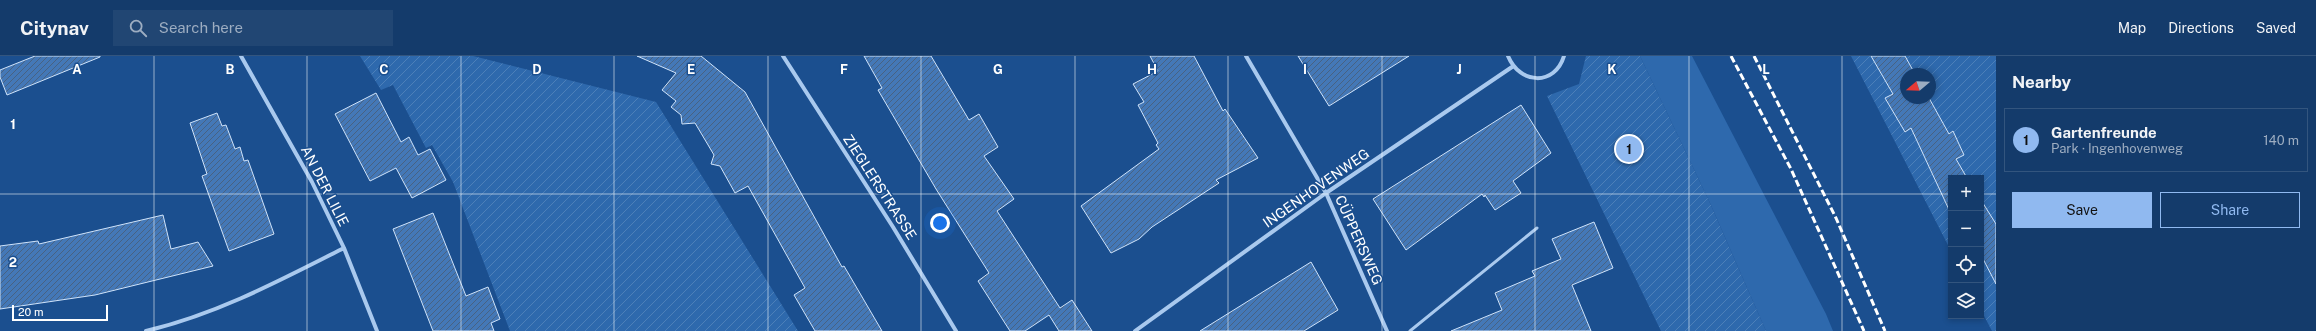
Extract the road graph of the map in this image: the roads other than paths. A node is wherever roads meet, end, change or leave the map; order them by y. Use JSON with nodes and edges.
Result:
{"nodes":[{"id":1,"x":241,"y":56,"type":"edge"},
{"id":2,"x":783,"y":56,"type":"edge"},
{"id":3,"x":1246,"y":56,"type":"edge"},
{"id":4,"x":1508,"y":56,"type":"edge"},
{"id":5,"x":1564,"y":56,"type":"edge"},
{"id":6,"x":1512,"y":67,"type":"junction"},
{"id":7,"x":1326,"y":193,"type":"junction"},
{"id":8,"x":1537,"y":228,"type":"dead end"},
{"id":9,"x":344,"y":248,"type":"junction"},
{"id":10,"x":146,"y":331,"type":"edge"},
{"id":11,"x":377,"y":331,"type":"edge"},
{"id":12,"x":956,"y":331,"type":"edge"},
{"id":13,"x":1135,"y":331,"type":"edge"},
{"id":14,"x":1387,"y":331,"type":"edge"},
{"id":15,"x":1410,"y":331,"type":"edge"}],
"edges":[{"from":1,"to":9,"type":"street","name":"AN DER LILIE"},
{"from":2,"to":12,"type":"street","name":"ZIEGLERSTRASSE"},
{"from":3,"to":7,"type":"street","name":"CÜPPERSWEG"},
{"from":4,"to":6,"type":"street"},
{"from":5,"to":6,"type":"street"},
{"from":6,"to":7,"type":"street","name":"INGENHOVENWEG"},
{"from":7,"to":13,"type":"street","name":"INGENHOVENWEG"},
{"from":7,"to":14,"type":"street","name":"CÜPPERSWEG"},
{"from":8,"to":15,"type":"lane"},
{"from":9,"to":10,"type":"street"},
{"from":9,"to":11,"type":"street","name":"AN DER LILIE"}]}
